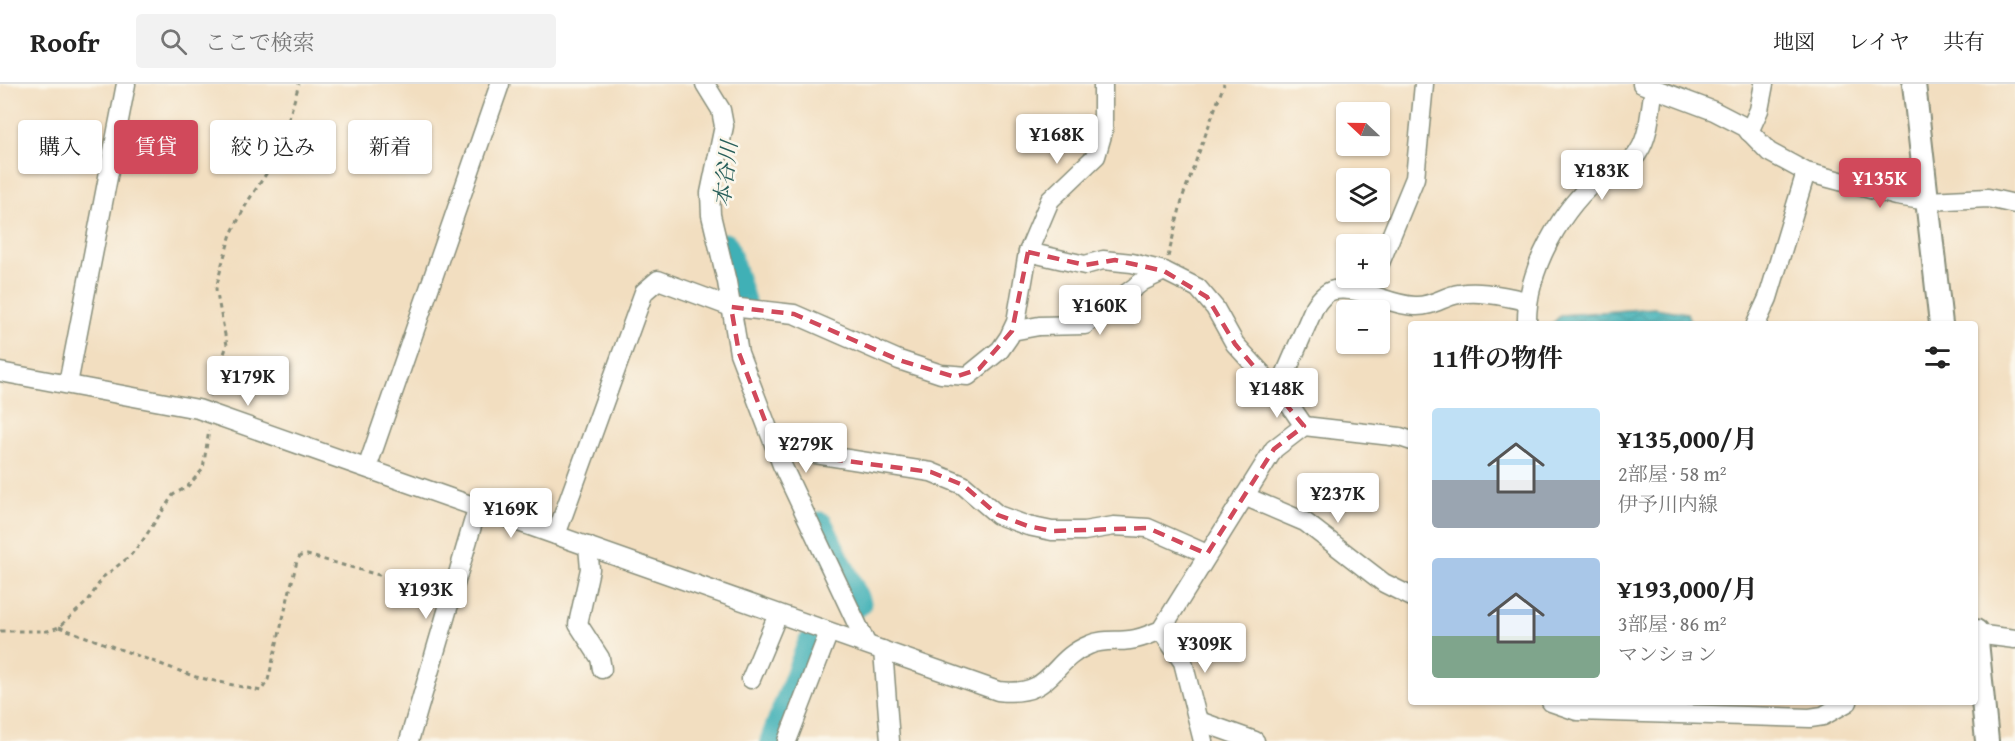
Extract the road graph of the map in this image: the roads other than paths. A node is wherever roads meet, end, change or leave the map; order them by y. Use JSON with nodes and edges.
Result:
{"nodes":[{"id":1,"x":126,"y":84,"type":"edge"},
{"id":2,"x":500,"y":84,"type":"edge"},
{"id":3,"x":705,"y":84,"type":"edge"},
{"id":4,"x":1103,"y":84,"type":"edge"},
{"id":5,"x":1424,"y":84,"type":"edge"},
{"id":6,"x":1764,"y":84,"type":"edge"},
{"id":7,"x":1914,"y":84,"type":"edge"},
{"id":8,"x":1648,"y":86,"type":"edge"},
{"id":9,"x":1749,"y":132,"type":"junction"},
{"id":10,"x":1806,"y":172,"type":"junction"},
{"id":11,"x":1928,"y":201,"type":"junction"},
{"id":12,"x":2015,"y":204,"type":"edge"},
{"id":13,"x":1390,"y":239,"type":"edge"},
{"id":14,"x":1028,"y":252,"type":"junction"},
{"id":15,"x":1164,"y":271,"type":"junction"},
{"id":16,"x":1349,"y":288,"type":"edge"},
{"id":17,"x":1375,"y":288,"type":"edge"},
{"id":18,"x":1528,"y":301,"type":"junction"},
{"id":19,"x":731,"y":307,"type":"junction"},
{"id":20,"x":1527,"y":321,"type":"edge"},
{"id":21,"x":1757,"y":321,"type":"edge"},
{"id":22,"x":1941,"y":321,"type":"edge"},
{"id":23,"x":1012,"y":331,"type":"junction"},
{"id":24,"x":0,"y":372,"type":"edge"},
{"id":25,"x":68,"y":384,"type":"junction"},
{"id":26,"x":1278,"y":391,"type":"junction"},
{"id":27,"x":1304,"y":426,"type":"junction"},
{"id":28,"x":1408,"y":440,"type":"edge"},
{"id":29,"x":777,"y":452,"type":"junction"},
{"id":30,"x":367,"y":468,"type":"junction"},
{"id":31,"x":1244,"y":496,"type":"junction"},
{"id":32,"x":477,"y":509,"type":"junction"},
{"id":33,"x":556,"y":535,"type":"junction"},
{"id":34,"x":588,"y":546,"type":"junction"},
{"id":35,"x":1207,"y":554,"type":"junction"},
{"id":36,"x":1408,"y":595,"type":"edge"},
{"id":37,"x":778,"y":614,"type":"junction"},
{"id":38,"x":1161,"y":630,"type":"junction"},
{"id":39,"x":829,"y":632,"type":"junction"},
{"id":40,"x":1978,"y":633,"type":"edge"},
{"id":41,"x":2015,"y":639,"type":"edge"},
{"id":42,"x":875,"y":646,"type":"junction"},
{"id":43,"x":1978,"y":653,"type":"edge"},
{"id":44,"x":602,"y":669,"type":"dead end"},
{"id":45,"x":751,"y":679,"type":"dead end"},
{"id":46,"x":1560,"y":705,"type":"edge"},
{"id":47,"x":1843,"y":705,"type":"edge"},
{"id":48,"x":1651,"y":707,"type":"edge"},
{"id":49,"x":1199,"y":721,"type":"junction"},
{"id":50,"x":409,"y":741,"type":"edge"},
{"id":51,"x":786,"y":741,"type":"edge"},
{"id":52,"x":890,"y":741,"type":"edge"},
{"id":53,"x":1203,"y":741,"type":"edge"},
{"id":54,"x":1255,"y":741,"type":"edge"},
{"id":55,"x":1987,"y":741,"type":"edge"}],
"edges":[{"from":1,"to":25,"type":"street"},
{"from":2,"to":30,"type":"street"},
{"from":3,"to":19,"type":"street"},
{"from":4,"to":14,"type":"street"},
{"from":5,"to":13,"type":"street"},
{"from":6,"to":9,"type":"street"},
{"from":7,"to":11,"type":"main road"},
{"from":8,"to":9,"type":"street"},
{"from":8,"to":18,"type":"street"},
{"from":9,"to":10,"type":"street"},
{"from":10,"to":11,"type":"street"},
{"from":10,"to":21,"type":"street"},
{"from":11,"to":12,"type":"street"},
{"from":11,"to":22,"type":"main road"},
{"from":14,"to":15,"type":"street"},
{"from":14,"to":23,"type":"street"},
{"from":15,"to":23,"type":"street"},
{"from":15,"to":26,"type":"street"},
{"from":16,"to":26,"type":"street"},
{"from":17,"to":18,"type":"street"},
{"from":18,"to":20,"type":"street"},
{"from":19,"to":23,"type":"street"},
{"from":19,"to":29,"type":"street"},
{"from":19,"to":33,"type":"street"},
{"from":24,"to":25,"type":"street"},
{"from":25,"to":30,"type":"street"},
{"from":26,"to":27,"type":"street"},
{"from":27,"to":28,"type":"street"},
{"from":27,"to":31,"type":"street"},
{"from":29,"to":35,"type":"street"},
{"from":29,"to":42,"type":"street"},
{"from":30,"to":32,"type":"street"},
{"from":31,"to":35,"type":"street"},
{"from":31,"to":36,"type":"street"},
{"from":32,"to":33,"type":"street"},
{"from":32,"to":50,"type":"street"},
{"from":33,"to":34,"type":"street"},
{"from":34,"to":37,"type":"street"},
{"from":34,"to":44,"type":"street"},
{"from":35,"to":38,"type":"street"},
{"from":37,"to":39,"type":"street"},
{"from":37,"to":45,"type":"street"},
{"from":38,"to":42,"type":"street"},
{"from":38,"to":49,"type":"street"},
{"from":39,"to":42,"type":"street"},
{"from":39,"to":51,"type":"street"},
{"from":40,"to":41,"type":"street"},
{"from":42,"to":52,"type":"street"},
{"from":43,"to":55,"type":"main road"},
{"from":46,"to":48,"type":"street"},
{"from":47,"to":48,"type":"street"},
{"from":49,"to":53,"type":"street"},
{"from":49,"to":54,"type":"street"}]}
